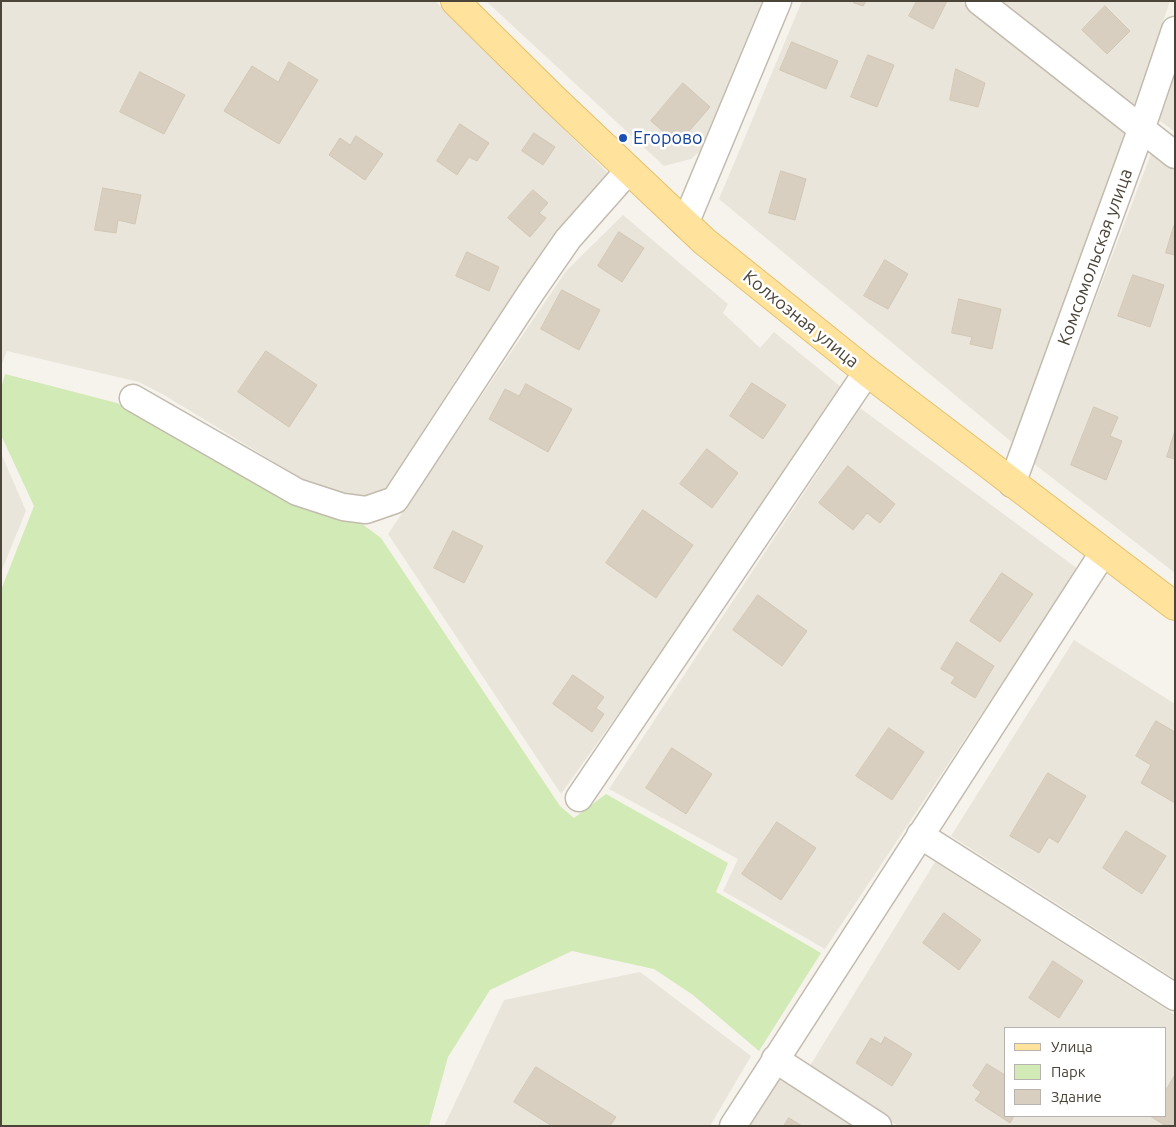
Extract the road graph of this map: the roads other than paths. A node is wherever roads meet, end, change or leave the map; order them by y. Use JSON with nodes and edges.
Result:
{"nodes":[{"id":1,"x":455,"y":1,"type":"edge"},
{"id":2,"x":778,"y":1,"type":"edge"},
{"id":3,"x":979,"y":1,"type":"edge"},
{"id":4,"x":1175,"y":30,"type":"edge"},
{"id":5,"x":1141,"y":130,"type":"junction"},
{"id":6,"x":1175,"y":155,"type":"edge"},
{"id":7,"x":629,"y":170,"type":"junction"},
{"id":8,"x":685,"y":224,"type":"junction"},
{"id":9,"x":867,"y":372,"type":"junction"},
{"id":10,"x":133,"y":398,"type":"dead end"},
{"id":11,"x":1012,"y":484,"type":"junction"},
{"id":12,"x":1103,"y":553,"type":"junction"},
{"id":13,"x":1175,"y":606,"type":"edge"},
{"id":14,"x":579,"y":798,"type":"dead end"},
{"id":15,"x":920,"y":835,"type":"junction"},
{"id":16,"x":1175,"y":997,"type":"edge"},
{"id":17,"x":775,"y":1059,"type":"junction"},
{"id":18,"x":733,"y":1126,"type":"edge"},
{"id":19,"x":878,"y":1126,"type":"edge"}],
"edges":[{"from":1,"to":7,"type":"main road","name":"Колхозная улица"},
{"from":2,"to":8,"type":"street"},
{"from":3,"to":5,"type":"street"},
{"from":4,"to":5,"type":"street","name":"Комсомольская улица"},
{"from":5,"to":6,"type":"street"},
{"from":5,"to":11,"type":"street","name":"Комсомольская улица"},
{"from":7,"to":8,"type":"main road","name":"Колхозная улица"},
{"from":7,"to":10,"type":"street"},
{"from":8,"to":9,"type":"main road","name":"Колхозная улица"},
{"from":9,"to":11,"type":"main road","name":"Колхозная улица"},
{"from":9,"to":14,"type":"street"},
{"from":11,"to":12,"type":"main road","name":"Колхозная улица"},
{"from":12,"to":13,"type":"main road","name":"Колхозная улица"},
{"from":12,"to":15,"type":"street"},
{"from":15,"to":16,"type":"street"},
{"from":15,"to":17,"type":"street"},
{"from":17,"to":18,"type":"street"},
{"from":17,"to":19,"type":"street"}]}
